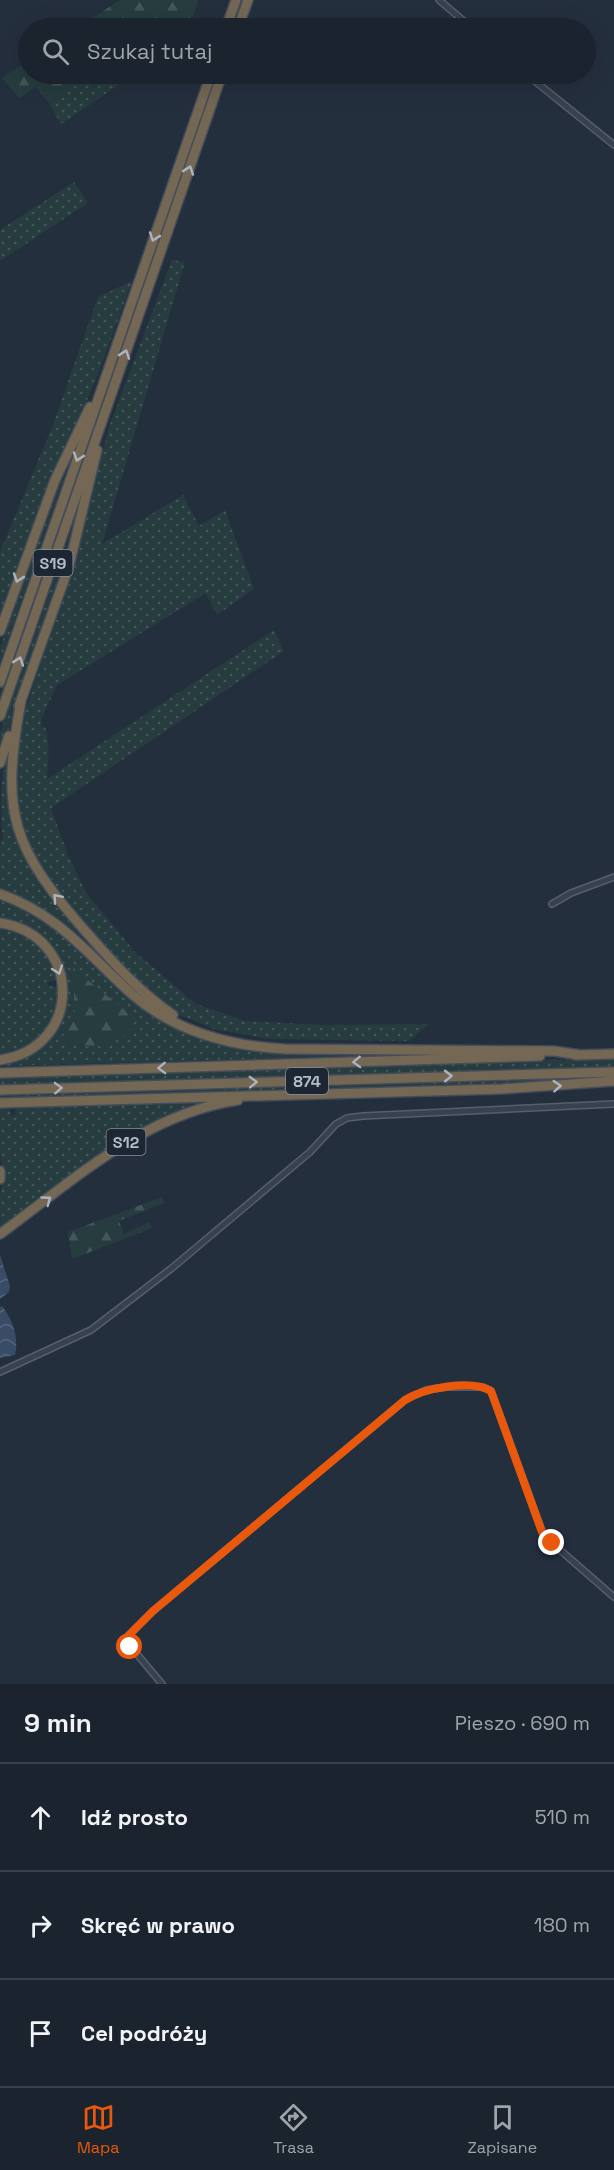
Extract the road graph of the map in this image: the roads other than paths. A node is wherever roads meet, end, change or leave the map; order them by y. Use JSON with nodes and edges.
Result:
{"nodes":[{"id":1,"x":236,"y":0,"type":"edge"},
{"id":2,"x":248,"y":0,"type":"edge"},
{"id":3,"x":439,"y":0,"type":"edge"},
{"id":4,"x":230,"y":18,"type":"edge"},
{"id":5,"x":242,"y":18,"type":"edge"},
{"id":6,"x":460,"y":18,"type":"edge"},
{"id":7,"x":208,"y":84,"type":"edge"},
{"id":8,"x":219,"y":84,"type":"edge"},
{"id":9,"x":538,"y":84,"type":"edge"},
{"id":10,"x":614,"y":145,"type":"edge"},
{"id":11,"x":104,"y":382,"type":"junction"},
{"id":12,"x":106,"y":410,"type":"junction"},
{"id":13,"x":0,"y":631,"type":"edge"},
{"id":14,"x":0,"y":682,"type":"edge"},
{"id":15,"x":21,"y":701,"type":"junction"},
{"id":16,"x":0,"y":716,"type":"edge"},
{"id":17,"x":0,"y":763,"type":"edge"},
{"id":18,"x":614,"y":877,"type":"edge"},
{"id":19,"x":0,"y":894,"type":"edge"},
{"id":20,"x":552,"y":904,"type":"dead end"},
{"id":21,"x":0,"y":923,"type":"edge"},
{"id":22,"x":209,"y":1037,"type":"junction"},
{"id":23,"x":614,"y":1054,"type":"edge"},
{"id":24,"x":580,"y":1055,"type":"junction"},
{"id":25,"x":0,"y":1060,"type":"edge"},
{"id":26,"x":614,"y":1072,"type":"edge"},
{"id":27,"x":0,"y":1073,"type":"edge"},
{"id":28,"x":614,"y":1081,"type":"edge"},
{"id":29,"x":0,"y":1090,"type":"edge"},
{"id":30,"x":273,"y":1095,"type":"junction"},
{"id":31,"x":0,"y":1102,"type":"edge"},
{"id":32,"x":614,"y":1104,"type":"edge"},
{"id":33,"x":0,"y":1170,"type":"edge"},
{"id":34,"x":0,"y":1179,"type":"edge"},
{"id":35,"x":0,"y":1234,"type":"edge"},
{"id":36,"x":0,"y":1372,"type":"edge"},
{"id":37,"x":614,"y":1597,"type":"edge"},
{"id":38,"x":162,"y":1684,"type":"edge"}],
"edges":[{"from":1,"to":4,"type":"highway"},
{"from":2,"to":5,"type":"highway"},
{"from":3,"to":6,"type":"street"},
{"from":7,"to":11,"type":"highway","number":"S19","one_way":true},
{"from":12,"to":8,"type":"highway","number":"S19","one_way":true},
{"from":9,"to":10,"type":"street"},
{"from":11,"to":13,"type":"highway","one_way":true},
{"from":11,"to":14,"type":"highway","number":"S19","one_way":true},
{"from":12,"to":15,"type":"highway"},
{"from":16,"to":12,"type":"highway","number":"S19","one_way":true},
{"from":15,"to":17,"type":"highway"},
{"from":22,"to":15,"type":"highway","one_way":true},
{"from":18,"to":20,"type":"street"},
{"from":19,"to":22,"type":"highway"},
{"from":21,"to":25,"type":"highway","one_way":true},
{"from":22,"to":24,"type":"highway"},
{"from":23,"to":24,"type":"highway"},
{"from":24,"to":27,"type":"highway","number":"874","one_way":true},
{"from":29,"to":26,"type":"highway","number":"874","one_way":true},
{"from":30,"to":28,"type":"highway","number":"S12","one_way":true},
{"from":30,"to":31,"type":"highway"},
{"from":35,"to":30,"type":"highway","number":"S12","one_way":true},
{"from":32,"to":36,"type":"street"},
{"from":33,"to":34,"type":"highway"},
{"from":37,"to":38,"type":"street"}]}
